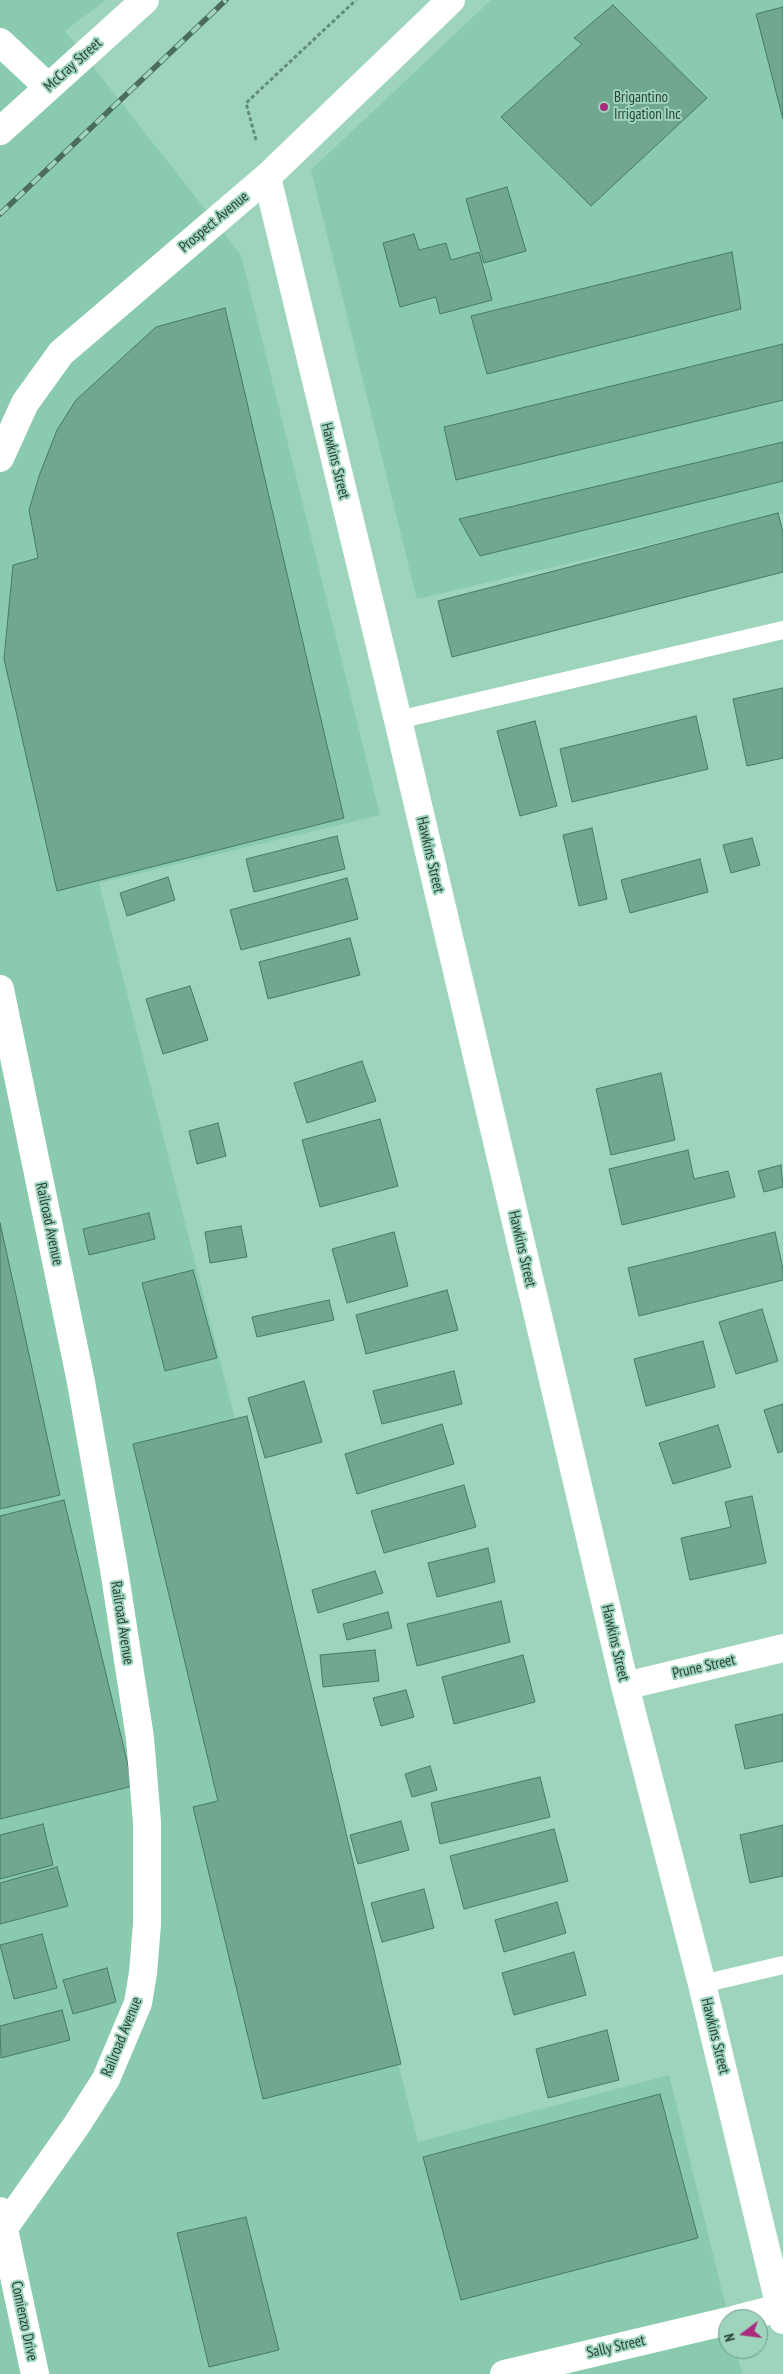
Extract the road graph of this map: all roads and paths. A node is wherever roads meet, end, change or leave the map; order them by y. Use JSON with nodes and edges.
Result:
{"nodes":[{"id":1,"x":145,"y":0,"type":"edge"},
{"id":2,"x":356,"y":0,"type":"edge"},
{"id":3,"x":451,"y":0,"type":"edge"},
{"id":4,"x":0,"y":42,"type":"edge"},
{"id":5,"x":48,"y":87,"type":"junction"},
{"id":6,"x":0,"y":131,"type":"edge"},
{"id":7,"x":267,"y":177,"type":"junction"},
{"id":8,"x":0,"y":458,"type":"edge"},
{"id":9,"x":783,"y":630,"type":"edge"},
{"id":10,"x":398,"y":720,"type":"junction"},
{"id":11,"x":0,"y":989,"type":"edge"},
{"id":12,"x":783,"y":1648,"type":"edge"},
{"id":13,"x":625,"y":1686,"type":"junction"},
{"id":14,"x":783,"y":1965,"type":"edge"},
{"id":15,"x":702,"y":1984,"type":"junction"},
{"id":16,"x":2,"y":2218,"type":"edge"},
{"id":17,"x":782,"y":2312,"type":"edge"},
{"id":18,"x":768,"y":2314,"type":"edge"},
{"id":19,"x":718,"y":2323,"type":"edge"},
{"id":20,"x":35,"y":2374,"type":"edge"},
{"id":21,"x":504,"y":2374,"type":"edge"}],
"edges":[{"from":1,"to":5,"type":"street","name":"McCray Street"},
{"from":2,"to":7,"type":"path"},
{"from":3,"to":7,"type":"street","name":"Prospect Avenue"},
{"from":4,"to":5,"type":"street"},
{"from":5,"to":6,"type":"street","name":"McCray Street"},
{"from":7,"to":8,"type":"street","name":"Prospect Avenue"},
{"from":7,"to":10,"type":"street","name":"Hawkins Street"},
{"from":9,"to":10,"type":"lane"},
{"from":10,"to":13,"type":"street","name":"Hawkins Street"},
{"from":11,"to":16,"type":"street","name":"Railroad Avenue"},
{"from":12,"to":13,"type":"street","name":"Prune Street"},
{"from":13,"to":15,"type":"street","name":"Hawkins Street"},
{"from":14,"to":15,"type":"lane"},
{"from":15,"to":17,"type":"street","name":"Hawkins Street"},
{"from":16,"to":20,"type":"street","name":"Comienzo Drive"},
{"from":17,"to":18,"type":"street"},
{"from":19,"to":21,"type":"street","name":"Sally Street"}]}
